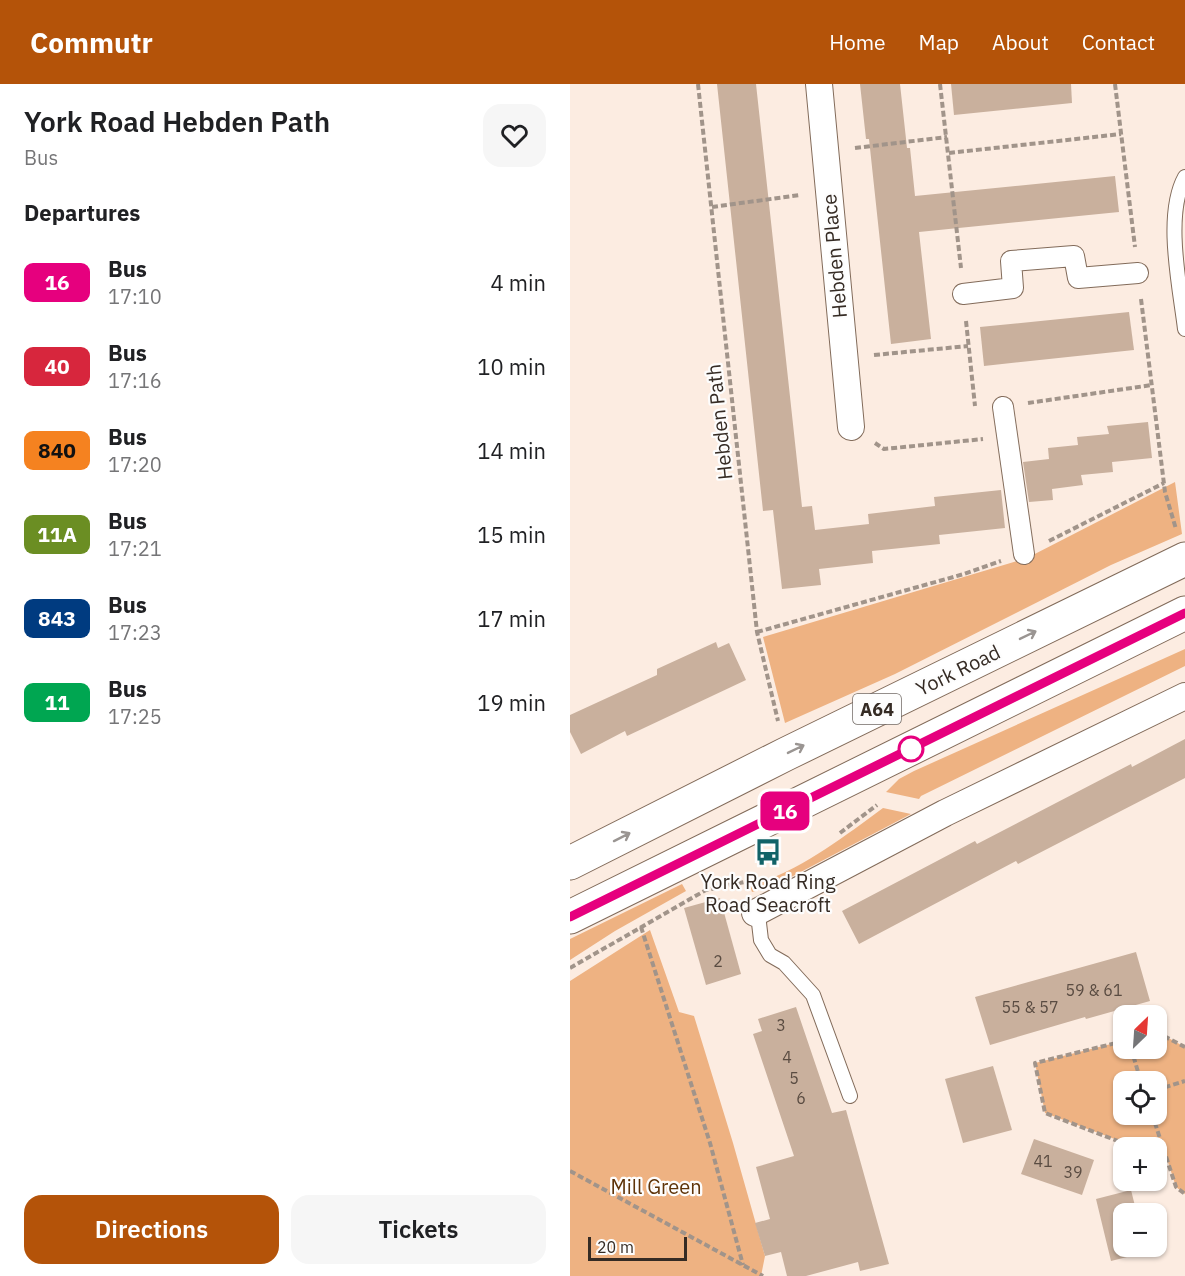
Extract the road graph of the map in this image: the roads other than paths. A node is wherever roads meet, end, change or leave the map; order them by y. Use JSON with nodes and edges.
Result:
{"nodes":[{"id":1,"x":819,"y":84,"type":"edge"},
{"id":2,"x":1185,"y":177,"type":"edge"},
{"id":3,"x":1138,"y":273,"type":"road end"},
{"id":4,"x":963,"y":294,"type":"road end"},
{"id":5,"x":1185,"y":323,"type":"edge"},
{"id":6,"x":1185,"y":329,"type":"edge"},
{"id":7,"x":1003,"y":407,"type":"road end"},
{"id":8,"x":851,"y":427,"type":"road end"},
{"id":9,"x":1024,"y":554,"type":"road end"},
{"id":10,"x":1185,"y":559,"type":"edge"},
{"id":11,"x":1185,"y":613,"type":"edge"},
{"id":12,"x":1185,"y":696,"type":"edge"},
{"id":13,"x":570,"y":863,"type":"edge"},
{"id":14,"x":755,"y":913,"type":"joint"},
{"id":15,"x":570,"y":917,"type":"edge"},
{"id":16,"x":850,"y":1096,"type":"dead end"}],
"edges":[{"from":1,"to":8,"type":"street","name":"Hebden Place"},
{"from":2,"to":5,"type":"lane"},
{"from":3,"to":4,"type":"street"},
{"from":5,"to":6,"type":"lane"},
{"from":7,"to":9,"type":"street"},
{"from":13,"to":10,"type":"highway","name":"York Road","number":"A64","one_way":true},
{"from":11,"to":15,"type":"highway","number":"A64"},
{"from":12,"to":14,"type":"street"},
{"from":14,"to":16,"type":"lane"}]}
